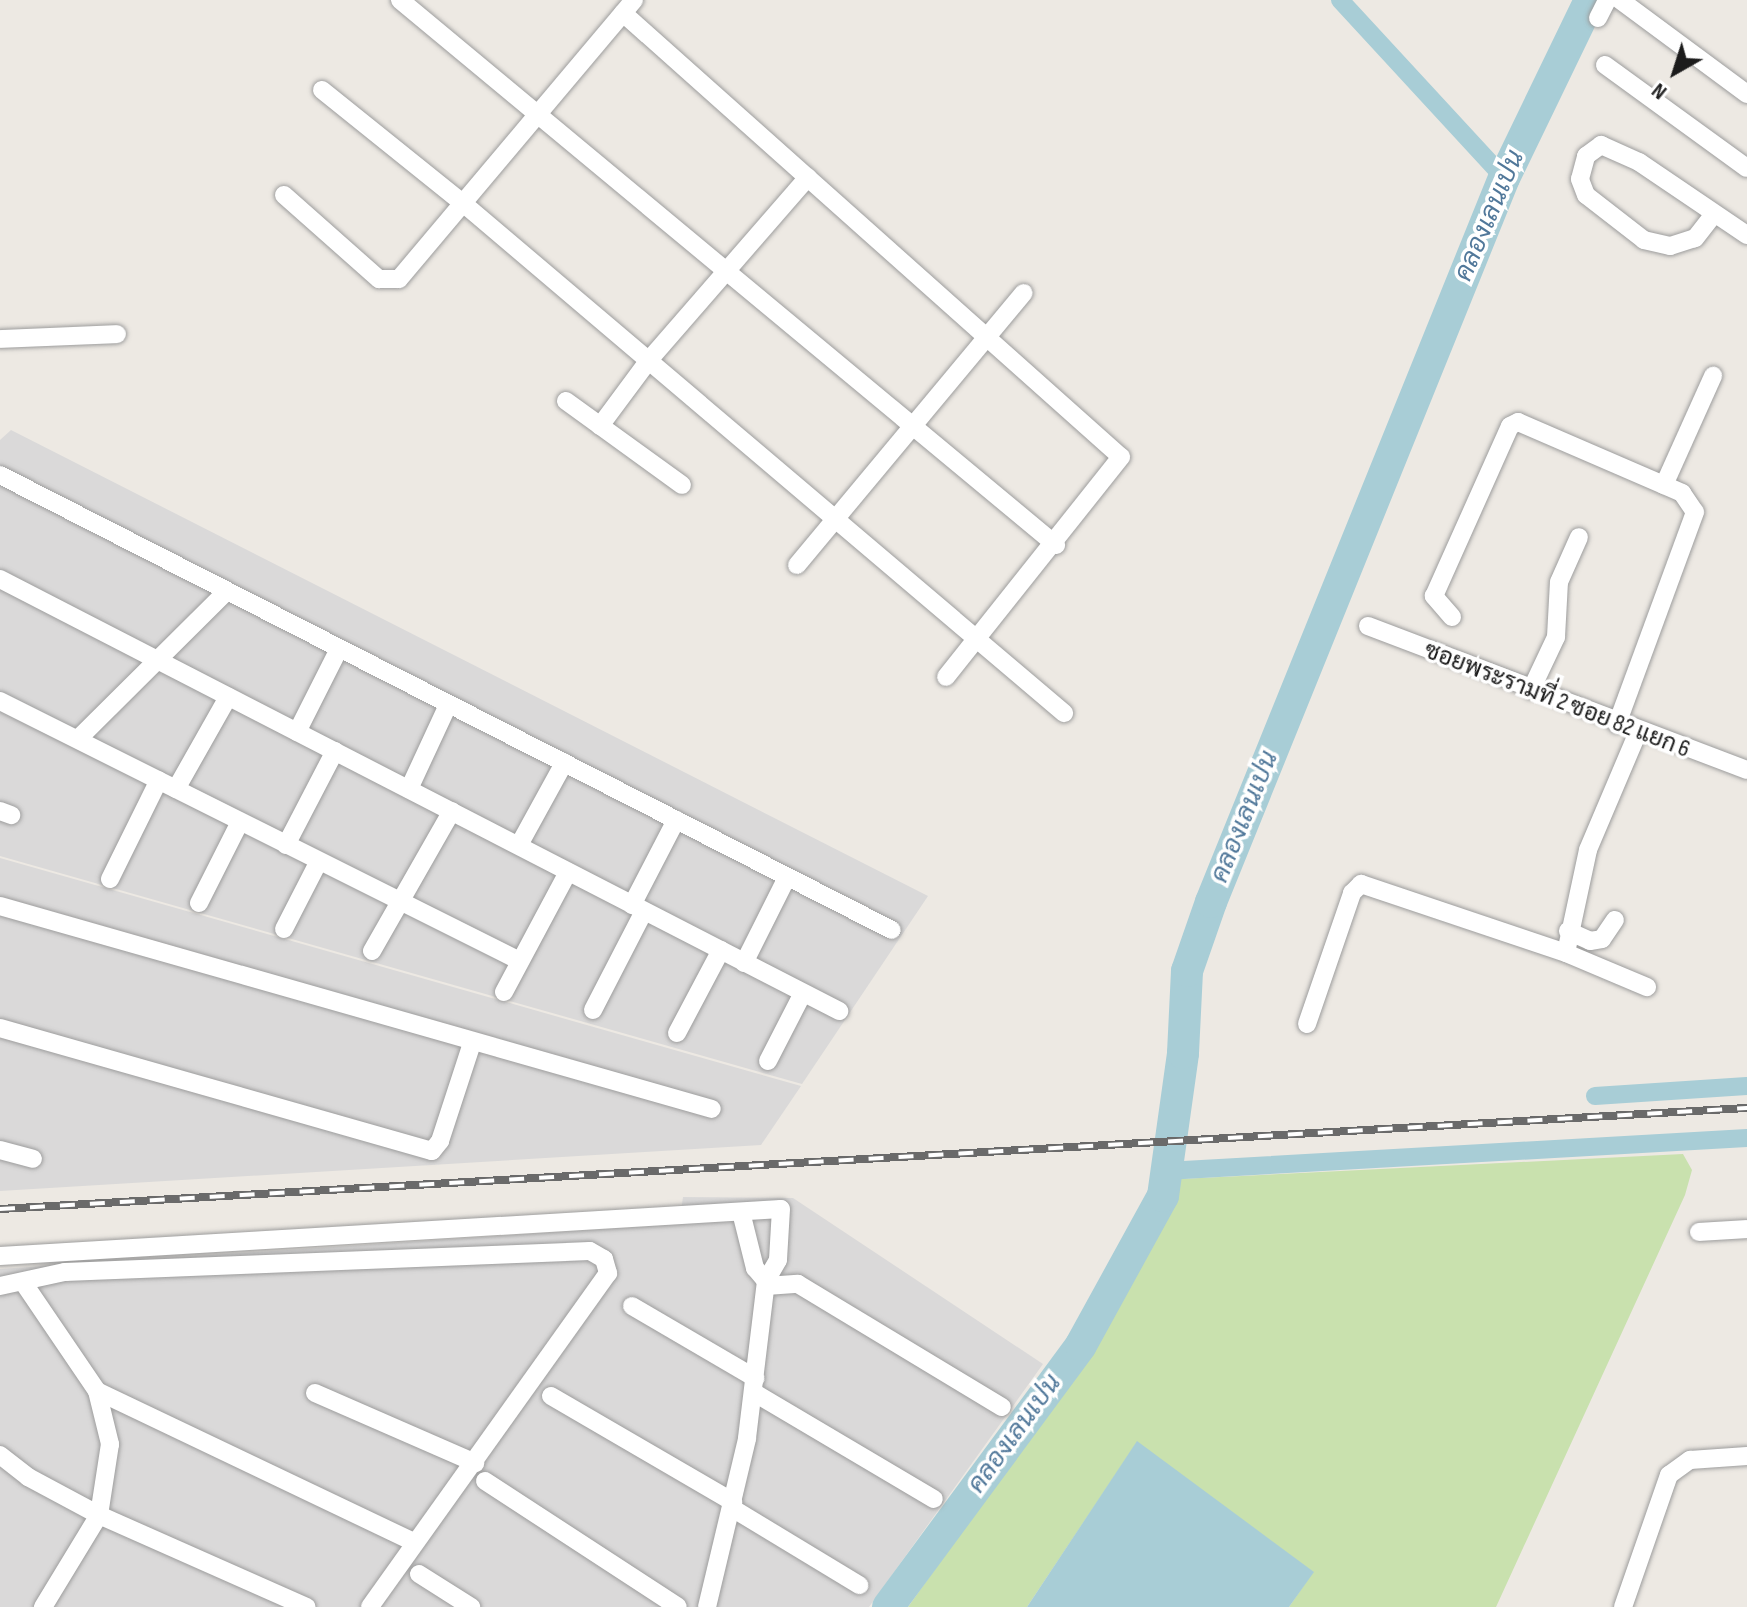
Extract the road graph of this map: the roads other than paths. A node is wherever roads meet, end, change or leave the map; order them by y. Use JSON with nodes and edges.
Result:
{"nodes":[{"id":1,"x":400,"y":0,"type":"edge"},
{"id":2,"x":1607,"y":0,"type":"edge"},
{"id":3,"x":1620,"y":0,"type":"edge"},
{"id":4,"x":629,"y":7,"type":"edge"},
{"id":5,"x":1598,"y":18,"type":"dead end"},
{"id":6,"x":1605,"y":65,"type":"dead end"},
{"id":7,"x":322,"y":90,"type":"dead end"},
{"id":8,"x":1747,"y":94,"type":"edge"},
{"id":9,"x":540,"y":116,"type":"junction"},
{"id":10,"x":1747,"y":168,"type":"edge"},
{"id":11,"x":808,"y":177,"type":"junction"},
{"id":12,"x":284,"y":195,"type":"dead end"},
{"id":13,"x":464,"y":204,"type":"junction"},
{"id":14,"x":1714,"y":214,"type":"junction"},
{"id":15,"x":1747,"y":235,"type":"edge"},
{"id":16,"x":726,"y":270,"type":"junction"},
{"id":17,"x":1024,"y":293,"type":"dead end"},
{"id":18,"x":117,"y":334,"type":"dead end"},
{"id":19,"x":988,"y":336,"type":"junction"},
{"id":20,"x":0,"y":339,"type":"edge"},
{"id":21,"x":649,"y":360,"type":"junction"},
{"id":22,"x":1713,"y":376,"type":"dead end"},
{"id":23,"x":566,"y":401,"type":"dead end"},
{"id":24,"x":911,"y":424,"type":"junction"},
{"id":25,"x":600,"y":426,"type":"junction"},
{"id":26,"x":0,"y":475,"type":"edge"},
{"id":27,"x":682,"y":485,"type":"dead end"},
{"id":28,"x":1664,"y":485,"type":"junction"},
{"id":29,"x":833,"y":517,"type":"junction"},
{"id":30,"x":1579,"y":537,"type":"dead end"},
{"id":31,"x":1056,"y":545,"type":"junction"},
{"id":32,"x":797,"y":565,"type":"dead end"},
{"id":33,"x":0,"y":579,"type":"edge"},
{"id":34,"x":226,"y":592,"type":"junction"},
{"id":35,"x":1452,"y":617,"type":"dead end"},
{"id":36,"x":1368,"y":626,"type":"dead end"},
{"id":37,"x":976,"y":639,"type":"junction"},
{"id":38,"x":339,"y":649,"type":"junction"},
{"id":39,"x":156,"y":661,"type":"junction"},
{"id":40,"x":946,"y":677,"type":"dead end"},
{"id":41,"x":1531,"y":690,"type":"junction"},
{"id":42,"x":228,"y":697,"type":"junction"},
{"id":43,"x":0,"y":701,"type":"edge"},
{"id":44,"x":448,"y":705,"type":"junction"},
{"id":45,"x":1064,"y":713,"type":"dead end"},
{"id":46,"x":1617,"y":724,"type":"junction"},
{"id":47,"x":297,"y":732,"type":"junction"},
{"id":48,"x":1638,"y":732,"type":"junction"},
{"id":49,"x":78,"y":739,"type":"junction"},
{"id":50,"x":335,"y":751,"type":"junction"},
{"id":51,"x":564,"y":763,"type":"junction"},
{"id":52,"x":1747,"y":770,"type":"edge"},
{"id":53,"x":168,"y":784,"type":"junction"},
{"id":54,"x":409,"y":789,"type":"junction"},
{"id":55,"x":452,"y":811,"type":"junction"},
{"id":56,"x":676,"y":820,"type":"junction"},
{"id":57,"x":240,"y":822,"type":"junction"},
{"id":58,"x":286,"y":845,"type":"junction"},
{"id":59,"x":519,"y":845,"type":"junction"},
{"id":60,"x":319,"y":861,"type":"junction"},
{"id":61,"x":568,"y":872,"type":"junction"},
{"id":62,"x":787,"y":877,"type":"junction"},
{"id":63,"x":110,"y":879,"type":"dead end"},
{"id":64,"x":398,"y":900,"type":"junction"},
{"id":65,"x":199,"y":903,"type":"dead end"},
{"id":66,"x":0,"y":906,"type":"edge"},
{"id":67,"x":638,"y":908,"type":"junction"},
{"id":68,"x":1615,"y":920,"type":"dead end"},
{"id":69,"x":284,"y":929,"type":"dead end"},
{"id":70,"x":892,"y":930,"type":"dead end"},
{"id":71,"x":1568,"y":931,"type":"junction"},
{"id":72,"x":721,"y":950,"type":"junction"},
{"id":73,"x":372,"y":951,"type":"dead end"},
{"id":74,"x":1566,"y":953,"type":"junction"},
{"id":75,"x":518,"y":960,"type":"junction"},
{"id":76,"x":744,"y":963,"type":"junction"},
{"id":77,"x":1647,"y":987,"type":"dead end"},
{"id":78,"x":504,"y":992,"type":"dead end"},
{"id":79,"x":803,"y":993,"type":"junction"},
{"id":80,"x":593,"y":1010,"type":"dead end"},
{"id":81,"x":839,"y":1011,"type":"dead end"},
{"id":82,"x":1307,"y":1024,"type":"dead end"},
{"id":83,"x":0,"y":1028,"type":"edge"},
{"id":84,"x":677,"y":1033,"type":"dead end"},
{"id":85,"x":472,"y":1043,"type":"junction"},
{"id":86,"x":768,"y":1061,"type":"dead end"},
{"id":87,"x":712,"y":1109,"type":"dead end"},
{"id":88,"x":0,"y":1150,"type":"edge"},
{"id":89,"x":33,"y":1159,"type":"dead end"},
{"id":90,"x":741,"y":1212,"type":"junction"},
{"id":91,"x":1747,"y":1229,"type":"edge"},
{"id":92,"x":1699,"y":1232,"type":"dead end"},
{"id":93,"x":0,"y":1256,"type":"edge"},
{"id":94,"x":766,"y":1284,"type":"junction"},
{"id":95,"x":25,"y":1285,"type":"junction"},
{"id":96,"x":0,"y":1286,"type":"edge"},
{"id":97,"x":632,"y":1306,"type":"dead end"},
{"id":98,"x":754,"y":1385,"type":"junction"},
{"id":99,"x":97,"y":1391,"type":"junction"},
{"id":100,"x":315,"y":1393,"type":"dead end"},
{"id":101,"x":551,"y":1396,"type":"dead end"},
{"id":102,"x":1002,"y":1407,"type":"dead end"},
{"id":103,"x":0,"y":1455,"type":"edge"},
{"id":104,"x":1747,"y":1456,"type":"edge"},
{"id":105,"x":475,"y":1463,"type":"junction"},
{"id":106,"x":485,"y":1481,"type":"dead end"},
{"id":107,"x":934,"y":1499,"type":"dead end"},
{"id":108,"x":732,"y":1505,"type":"junction"},
{"id":109,"x":99,"y":1515,"type":"junction"},
{"id":110,"x":413,"y":1542,"type":"junction"},
{"id":111,"x":419,"y":1574,"type":"dead end"},
{"id":112,"x":859,"y":1585,"type":"dead end"},
{"id":113,"x":43,"y":1607,"type":"edge"},
{"id":114,"x":307,"y":1607,"type":"edge"},
{"id":115,"x":370,"y":1607,"type":"edge"},
{"id":116,"x":471,"y":1607,"type":"edge"},
{"id":117,"x":678,"y":1607,"type":"edge"},
{"id":118,"x":707,"y":1607,"type":"edge"},
{"id":119,"x":1623,"y":1607,"type":"edge"}],
"edges":[{"from":1,"to":9,"type":"street"},
{"from":2,"to":5,"type":"street"},
{"from":3,"to":8,"type":"street"},
{"from":4,"to":9,"type":"street"},
{"from":4,"to":11,"type":"street"},
{"from":6,"to":10,"type":"street"},
{"from":7,"to":13,"type":"street"},
{"from":9,"to":13,"type":"street"},
{"from":9,"to":16,"type":"street"},
{"from":11,"to":16,"type":"street"},
{"from":11,"to":19,"type":"street"},
{"from":12,"to":13,"type":"street"},
{"from":13,"to":21,"type":"street"},
{"from":14,"to":14,"type":"street"},
{"from":14,"to":15,"type":"street"},
{"from":16,"to":21,"type":"street"},
{"from":16,"to":24,"type":"street"},
{"from":17,"to":19,"type":"street"},
{"from":18,"to":20,"type":"street"},
{"from":19,"to":24,"type":"street"},
{"from":19,"to":31,"type":"street"},
{"from":21,"to":25,"type":"street"},
{"from":21,"to":29,"type":"street"},
{"from":22,"to":28,"type":"street"},
{"from":23,"to":25,"type":"street"},
{"from":24,"to":29,"type":"street"},
{"from":24,"to":31,"type":"street"},
{"from":25,"to":27,"type":"street"},
{"from":26,"to":34,"type":"street"},
{"from":28,"to":35,"type":"street"},
{"from":28,"to":46,"type":"street"},
{"from":29,"to":32,"type":"street"},
{"from":29,"to":37,"type":"street"},
{"from":30,"to":41,"type":"street"},
{"from":31,"to":37,"type":"street"},
{"from":33,"to":39,"type":"street"},
{"from":34,"to":38,"type":"street"},
{"from":34,"to":39,"type":"street"},
{"from":36,"to":41,"type":"street","name":"ซอยพระรามที่ 2 ซอย 82 แยก 6"},
{"from":37,"to":40,"type":"street"},
{"from":37,"to":45,"type":"street"},
{"from":38,"to":44,"type":"street"},
{"from":38,"to":47,"type":"street"},
{"from":39,"to":42,"type":"street"},
{"from":39,"to":49,"type":"street"},
{"from":41,"to":46,"type":"street","name":"ซอยพระรามที่ 2 ซอย 82 แยก 6"},
{"from":42,"to":47,"type":"street"},
{"from":42,"to":53,"type":"street"},
{"from":43,"to":49,"type":"street"},
{"from":44,"to":51,"type":"street"},
{"from":44,"to":54,"type":"street"},
{"from":46,"to":48,"type":"street","name":"ซอยพระรามที่ 2 ซอย 82 แยก 6"},
{"from":47,"to":50,"type":"street"},
{"from":48,"to":52,"type":"street","name":"ซอยพระรามที่ 2 ซอย 82 แยก 6"},
{"from":48,"to":71,"type":"street"},
{"from":49,"to":53,"type":"street"},
{"from":50,"to":54,"type":"street"},
{"from":50,"to":58,"type":"street"},
{"from":51,"to":56,"type":"street"},
{"from":51,"to":59,"type":"street"},
{"from":53,"to":57,"type":"street"},
{"from":53,"to":63,"type":"street"},
{"from":54,"to":55,"type":"street"},
{"from":55,"to":59,"type":"street"},
{"from":55,"to":64,"type":"street"},
{"from":56,"to":62,"type":"street"},
{"from":56,"to":67,"type":"street"},
{"from":57,"to":58,"type":"street"},
{"from":57,"to":65,"type":"street"},
{"from":58,"to":60,"type":"street"},
{"from":59,"to":61,"type":"street"},
{"from":60,"to":64,"type":"street"},
{"from":60,"to":69,"type":"street"},
{"from":61,"to":67,"type":"street"},
{"from":61,"to":75,"type":"street"},
{"from":62,"to":70,"type":"street"},
{"from":62,"to":76,"type":"street"},
{"from":64,"to":73,"type":"street"},
{"from":64,"to":75,"type":"street"},
{"from":66,"to":85,"type":"street"},
{"from":67,"to":72,"type":"street"},
{"from":67,"to":80,"type":"street"},
{"from":68,"to":71,"type":"street"},
{"from":71,"to":74,"type":"street"},
{"from":72,"to":76,"type":"street"},
{"from":72,"to":84,"type":"street"},
{"from":74,"to":77,"type":"street"},
{"from":74,"to":82,"type":"street"},
{"from":75,"to":78,"type":"street"},
{"from":76,"to":79,"type":"street"},
{"from":79,"to":81,"type":"street"},
{"from":79,"to":86,"type":"street"},
{"from":83,"to":85,"type":"street"},
{"from":85,"to":87,"type":"street"},
{"from":88,"to":89,"type":"street"},
{"from":90,"to":93,"type":"street"},
{"from":90,"to":94,"type":"street"},
{"from":90,"to":94,"type":"street"},
{"from":91,"to":92,"type":"street"},
{"from":94,"to":98,"type":"street"},
{"from":94,"to":102,"type":"street"},
{"from":95,"to":96,"type":"street"},
{"from":95,"to":99,"type":"street"},
{"from":95,"to":105,"type":"street"},
{"from":97,"to":98,"type":"street"},
{"from":98,"to":107,"type":"street"},
{"from":98,"to":108,"type":"street"},
{"from":99,"to":109,"type":"street"},
{"from":99,"to":110,"type":"street"},
{"from":100,"to":105,"type":"street"},
{"from":101,"to":108,"type":"street"},
{"from":103,"to":109,"type":"street"},
{"from":104,"to":119,"type":"street"},
{"from":105,"to":110,"type":"street"},
{"from":106,"to":117,"type":"street"},
{"from":108,"to":112,"type":"street"},
{"from":108,"to":118,"type":"street"},
{"from":109,"to":113,"type":"street"},
{"from":109,"to":114,"type":"street"},
{"from":110,"to":115,"type":"street"},
{"from":111,"to":116,"type":"street"}]}
